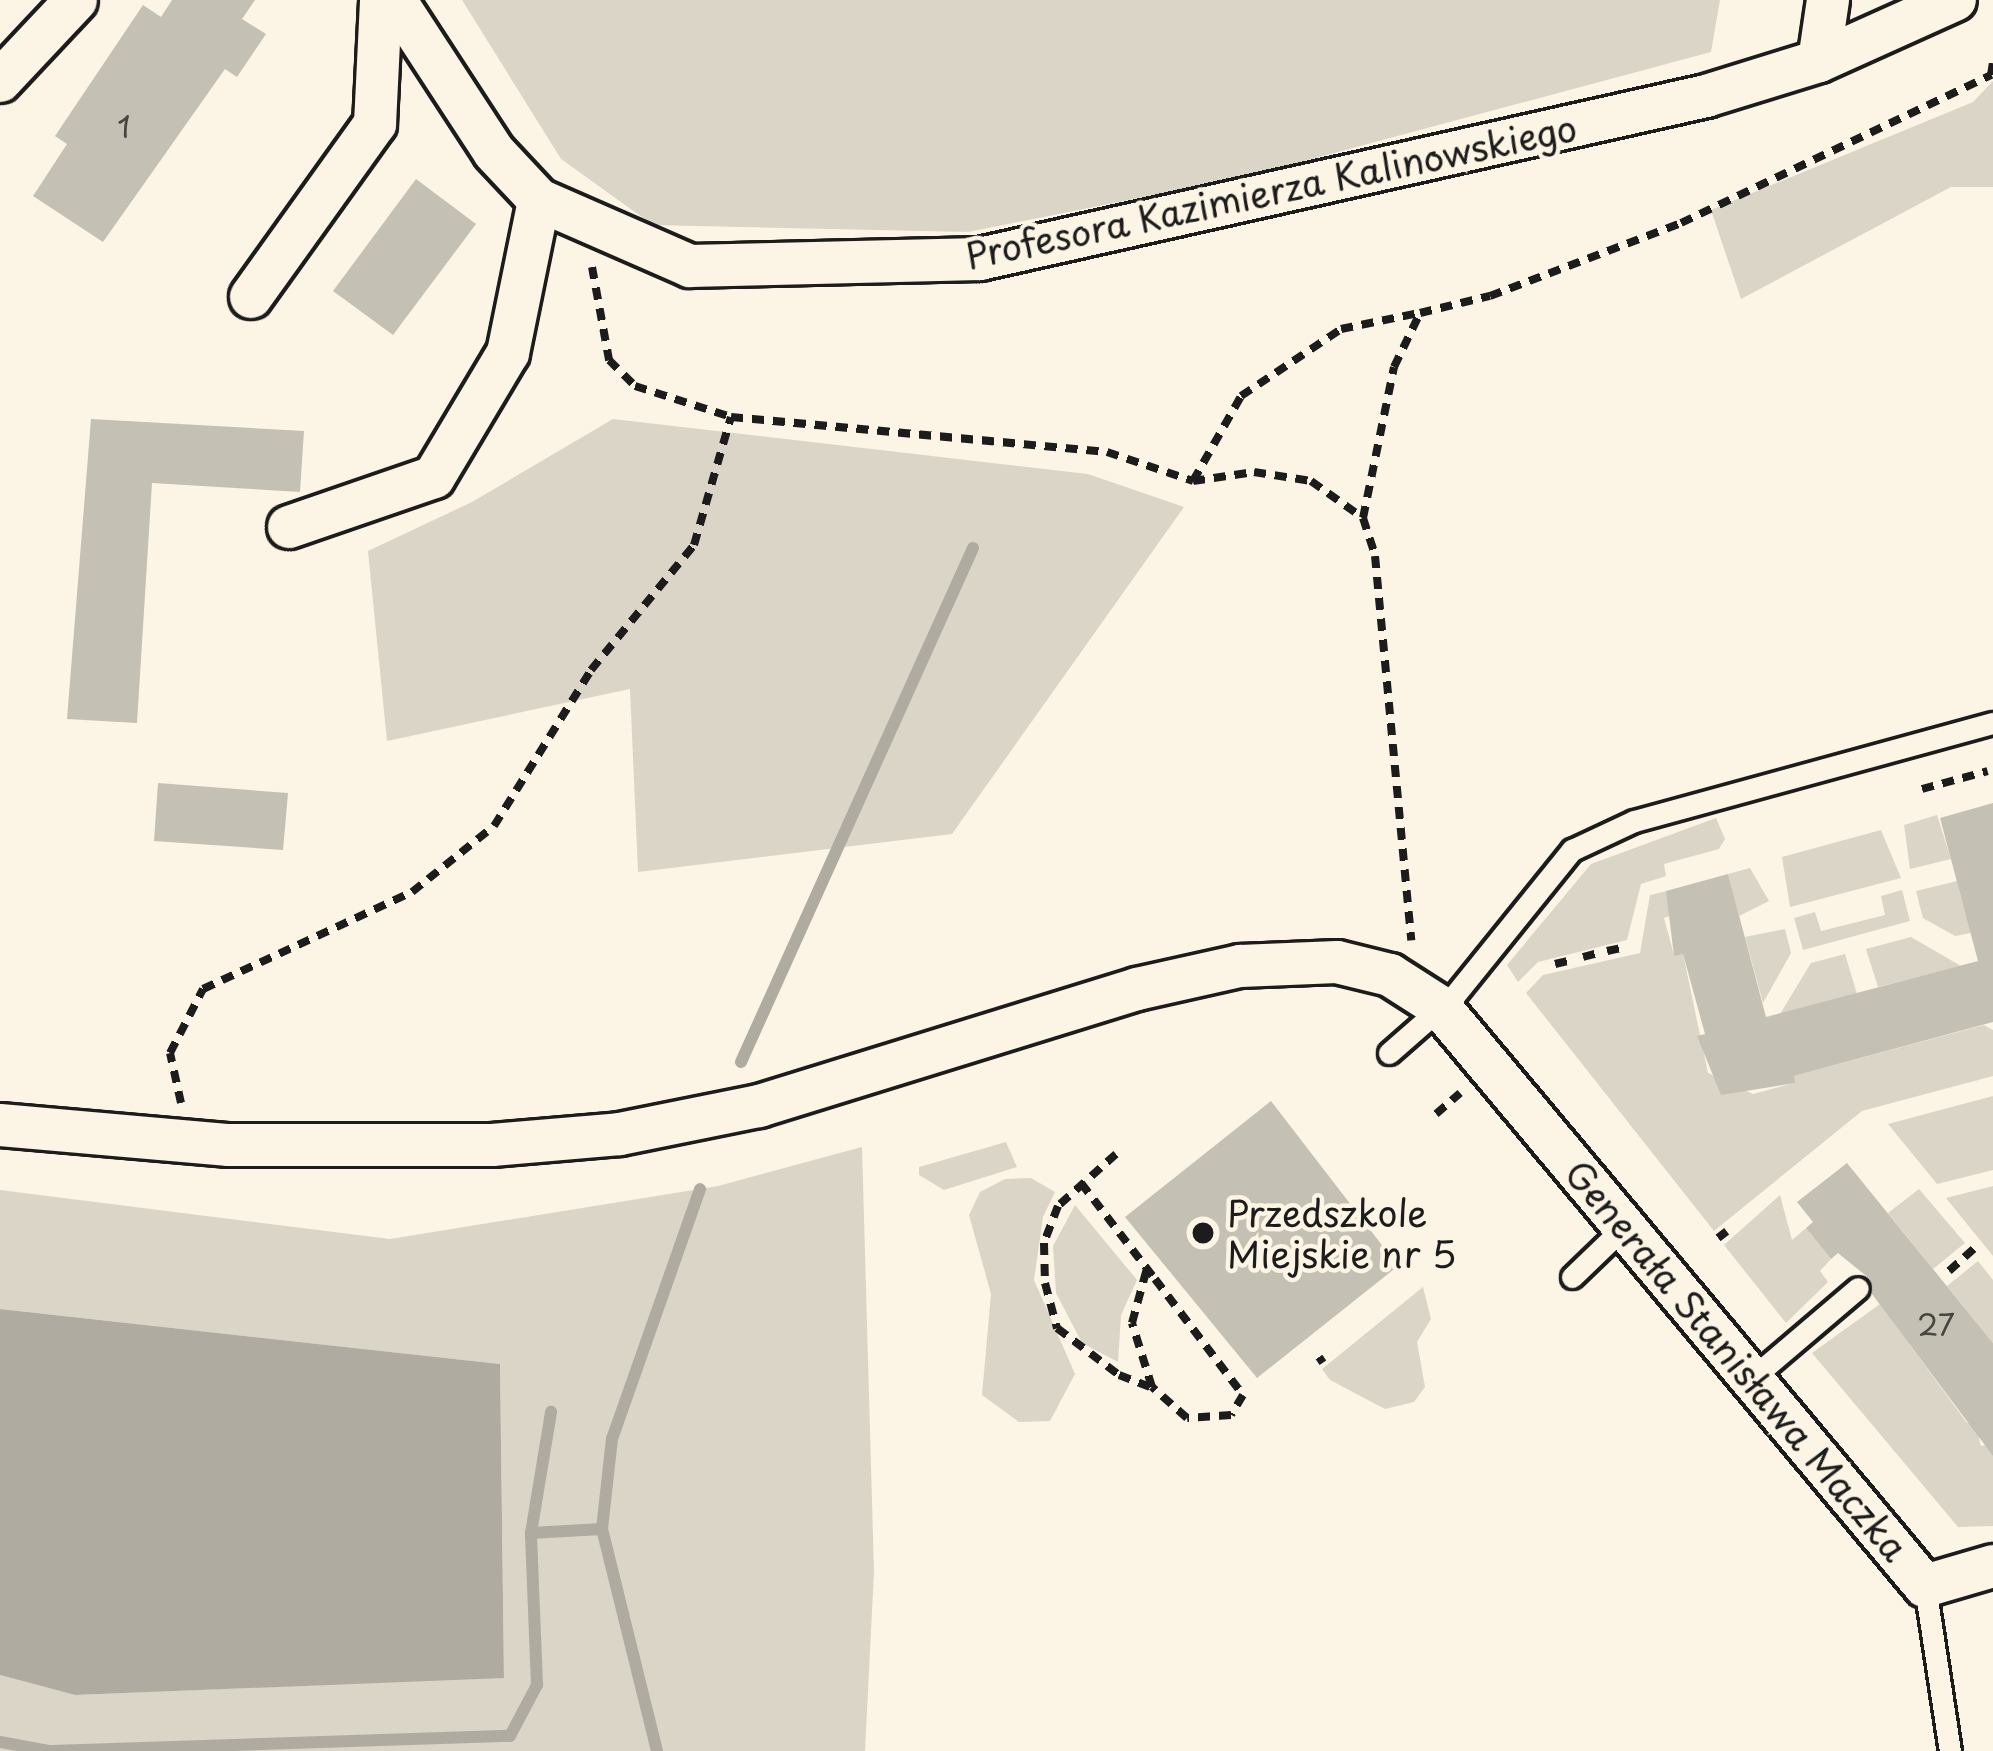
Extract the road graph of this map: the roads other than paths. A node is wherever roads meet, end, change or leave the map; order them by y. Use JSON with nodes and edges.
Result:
{"nodes":[{"id":1,"x":76,"y":0,"type":"edge"},
{"id":2,"x":381,"y":0,"type":"edge"},
{"id":3,"x":395,"y":0,"type":"edge"},
{"id":4,"x":1828,"y":0,"type":"edge"},
{"id":5,"x":1955,"y":0,"type":"edge"},
{"id":6,"x":1819,"y":61,"type":"junction"},
{"id":7,"x":0,"y":81,"type":"edge"},
{"id":8,"x":539,"y":200,"type":"junction"},
{"id":9,"x":251,"y":296,"type":"dead end"},
{"id":10,"x":289,"y":527,"type":"dead end"},
{"id":11,"x":1993,"y":723,"type":"edge"},
{"id":12,"x":1440,"y":1007,"type":"junction"},
{"id":13,"x":1389,"y":1053,"type":"dead end"},
{"id":14,"x":0,"y":1125,"type":"edge"},
{"id":15,"x":1623,"y":1228,"type":"junction"},
{"id":16,"x":1572,"y":1277,"type":"dead end"},
{"id":17,"x":1858,"y":1288,"type":"dead end"},
{"id":18,"x":1750,"y":1379,"type":"junction"},
{"id":19,"x":1993,"y":1566,"type":"edge"},
{"id":20,"x":1925,"y":1586,"type":"junction"},
{"id":21,"x":1950,"y":1751,"type":"edge"}],
"edges":[{"from":1,"to":7,"type":"street"},
{"from":2,"to":9,"type":"street"},
{"from":3,"to":8,"type":"street","name":"Profesora Kazimierza Kalinowskiego"},
{"from":4,"to":6,"type":"street"},
{"from":5,"to":6,"type":"street","name":"Profesora Kazimierza Kalinowskiego"},
{"from":6,"to":8,"type":"street","name":"Profesora Kazimierza Kalinowskiego"},
{"from":8,"to":10,"type":"street"},
{"from":11,"to":12,"type":"lane"},
{"from":12,"to":13,"type":"lane"},
{"from":12,"to":14,"type":"street","name":"Generała Stanisława Maczka"},
{"from":12,"to":15,"type":"street","name":"Generała Stanisława Maczka"},
{"from":15,"to":16,"type":"lane"},
{"from":15,"to":18,"type":"street","name":"Generała Stanisława Maczka"},
{"from":17,"to":18,"type":"lane"},
{"from":18,"to":20,"type":"street","name":"Generała Stanisława Maczka"},
{"from":19,"to":20,"type":"street"},
{"from":20,"to":21,"type":"lane","name":"Generała Stanisława Maczka"}]}
